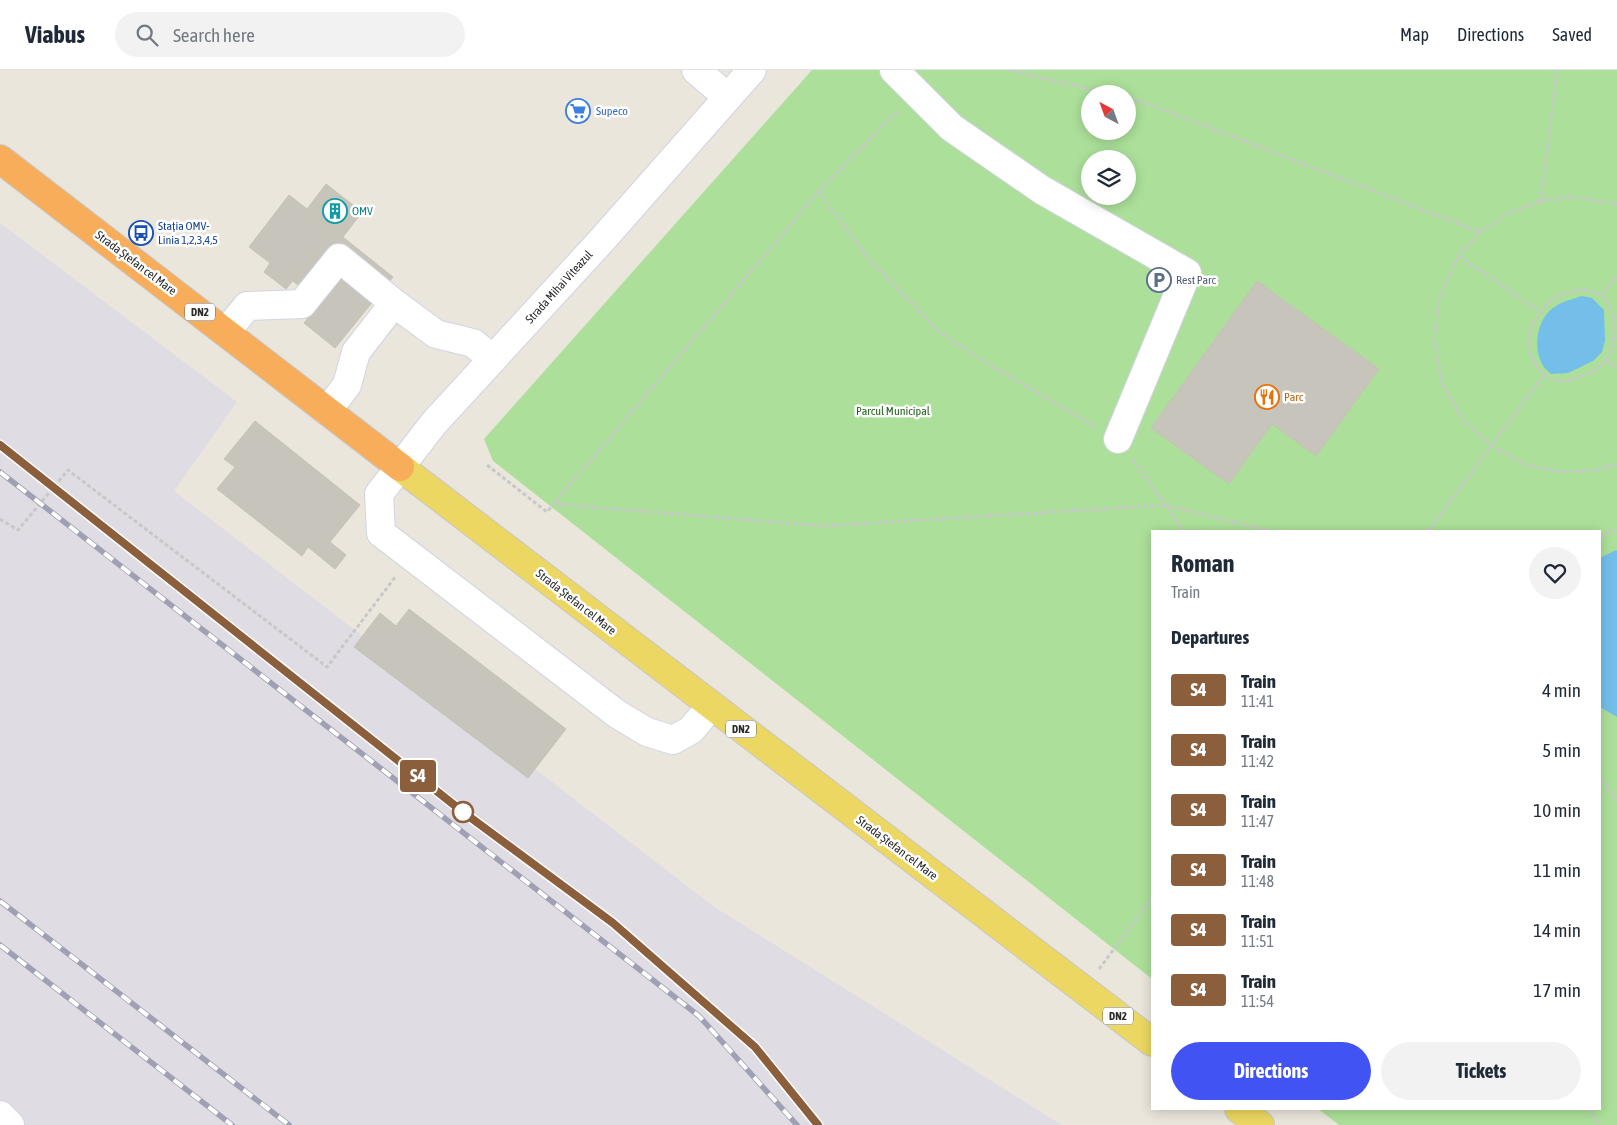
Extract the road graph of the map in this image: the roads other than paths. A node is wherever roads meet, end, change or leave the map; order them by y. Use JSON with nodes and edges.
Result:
{"nodes":[{"id":1,"x":696,"y":70,"type":"edge"},
{"id":2,"x":752,"y":70,"type":"edge"},
{"id":3,"x":894,"y":70,"type":"edge"},
{"id":4,"x":726,"y":90,"type":"edge"},
{"id":5,"x":0,"y":159,"type":"edge"},
{"id":6,"x":394,"y":303,"type":"junction"},
{"id":7,"x":226,"y":332,"type":"junction"},
{"id":8,"x":493,"y":360,"type":"junction"},
{"id":9,"x":327,"y":411,"type":"junction"},
{"id":10,"x":1118,"y":440,"type":"road end"},
{"id":11,"x":400,"y":467,"type":"junction"},
{"id":12,"x":711,"y":706,"type":"junction"},
{"id":13,"x":1151,"y":1041,"type":"edge"},
{"id":14,"x":1240,"y":1110,"type":"edge"},
{"id":15,"x":0,"y":1115,"type":"edge"},
{"id":16,"x":10,"y":1125,"type":"edge"},
{"id":17,"x":1260,"y":1125,"type":"edge"}],
"edges":[{"from":1,"to":4,"type":"street"},
{"from":2,"to":4,"type":"street","name":"Strada Mihai Viteazul"},
{"from":3,"to":10,"type":"street"},
{"from":4,"to":8,"type":"street","name":"Strada Mihai Viteazul"},
{"from":5,"to":7,"type":"highway","name":"Strada Ștefan cel Mare","number":"DN2"},
{"from":6,"to":7,"type":"street"},
{"from":6,"to":8,"type":"street"},
{"from":6,"to":9,"type":"street"},
{"from":7,"to":9,"type":"highway","name":"Strada Ștefan cel Mare","number":"DN2"},
{"from":8,"to":11,"type":"street","name":"Strada Mihai Viteazul"},
{"from":9,"to":11,"type":"highway","name":"Strada Ștefan cel Mare","number":"DN2"},
{"from":11,"to":12,"type":"main road","name":"Strada Ștefan cel Mare","number":"DN2"},
{"from":11,"to":12,"type":"street","name":"Strada Mihai Viteazul"},
{"from":12,"to":13,"type":"main road","name":"Strada Ștefan cel Mare","number":"DN2"},
{"from":14,"to":17,"type":"main road"},
{"from":15,"to":16,"type":"street"}]}
